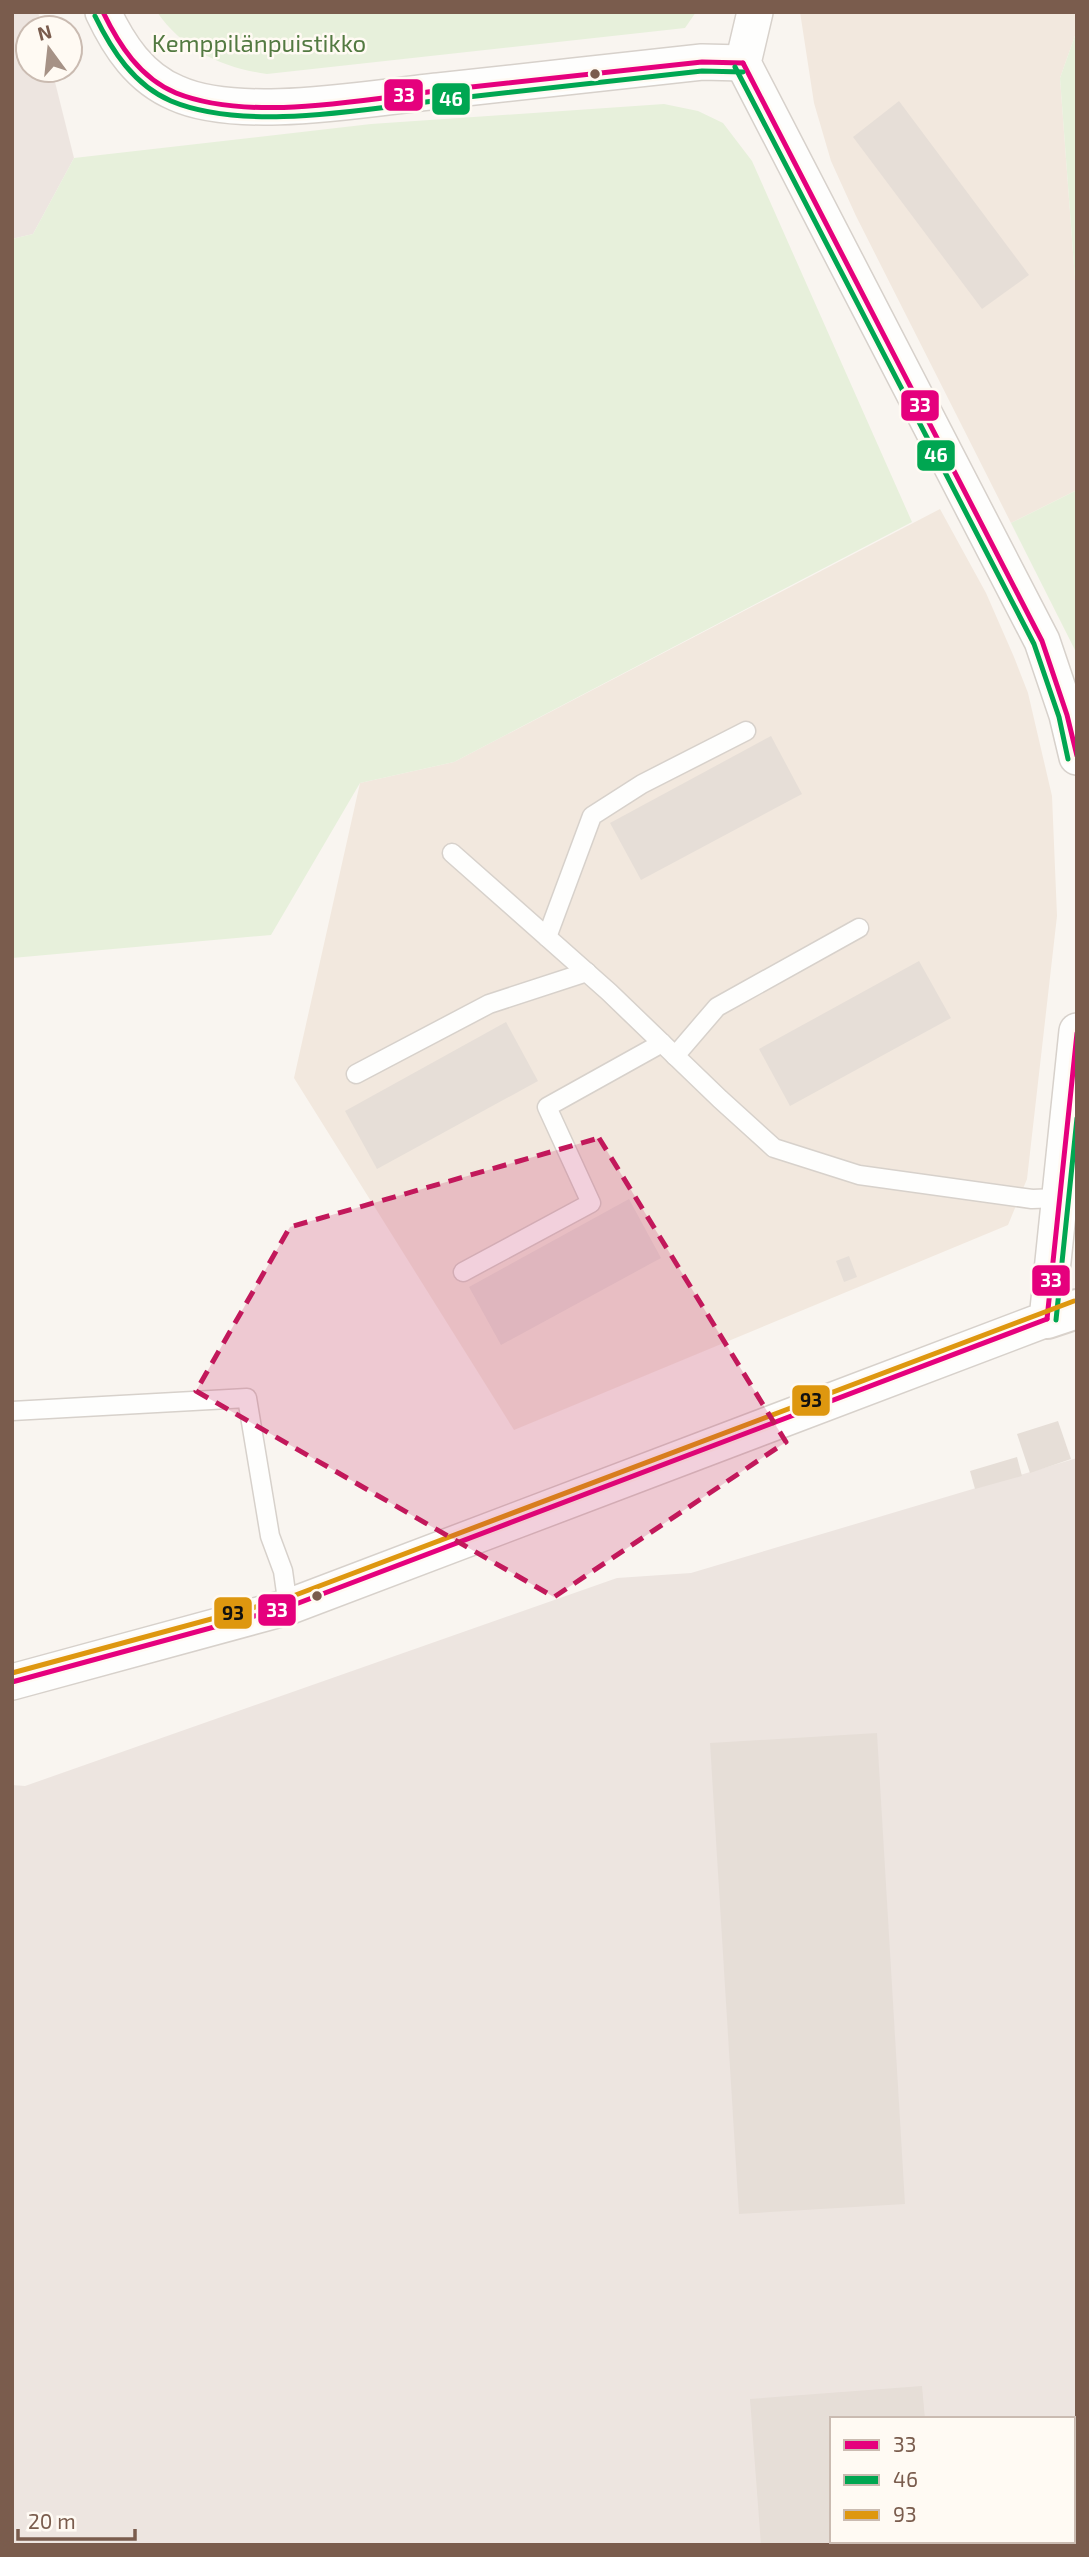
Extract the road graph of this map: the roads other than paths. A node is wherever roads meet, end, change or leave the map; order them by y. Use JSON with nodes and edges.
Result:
{"nodes":[{"id":1,"x":103,"y":12,"type":"edge"},
{"id":2,"x":755,"y":12,"type":"edge"},
{"id":3,"x":743,"y":63,"type":"junction"},
{"id":4,"x":746,"y":731,"type":"dead end"},
{"id":5,"x":1077,"y":757,"type":"edge"},
{"id":6,"x":452,"y":853,"type":"dead end"},
{"id":7,"x":859,"y":928,"type":"dead end"},
{"id":8,"x":547,"y":937,"type":"junction"},
{"id":9,"x":587,"y":972,"type":"junction"},
{"id":10,"x":1077,"y":1031,"type":"edge"},
{"id":11,"x":662,"y":1043,"type":"junction"},
{"id":12,"x":675,"y":1056,"type":"junction"},
{"id":13,"x":356,"y":1074,"type":"dead end"},
{"id":14,"x":1059,"y":1198,"type":"junction"},
{"id":15,"x":463,"y":1272,"type":"dead end"},
{"id":16,"x":1062,"y":1314,"type":"edge"},
{"id":17,"x":12,"y":1411,"type":"edge"},
{"id":18,"x":288,"y":1607,"type":"junction"},
{"id":19,"x":12,"y":1682,"type":"edge"}],
"edges":[{"from":1,"to":3,"type":"street"},
{"from":2,"to":3,"type":"street"},
{"from":3,"to":5,"type":"street"},
{"from":4,"to":8,"type":"lane"},
{"from":6,"to":8,"type":"lane"},
{"from":7,"to":12,"type":"lane"},
{"from":8,"to":9,"type":"lane"},
{"from":9,"to":11,"type":"lane"},
{"from":9,"to":13,"type":"lane"},
{"from":10,"to":14,"type":"street"},
{"from":11,"to":12,"type":"lane"},
{"from":11,"to":15,"type":"lane"},
{"from":12,"to":14,"type":"lane"},
{"from":14,"to":16,"type":"street"},
{"from":16,"to":18,"type":"street"},
{"from":17,"to":18,"type":"lane"},
{"from":18,"to":19,"type":"street"}]}
